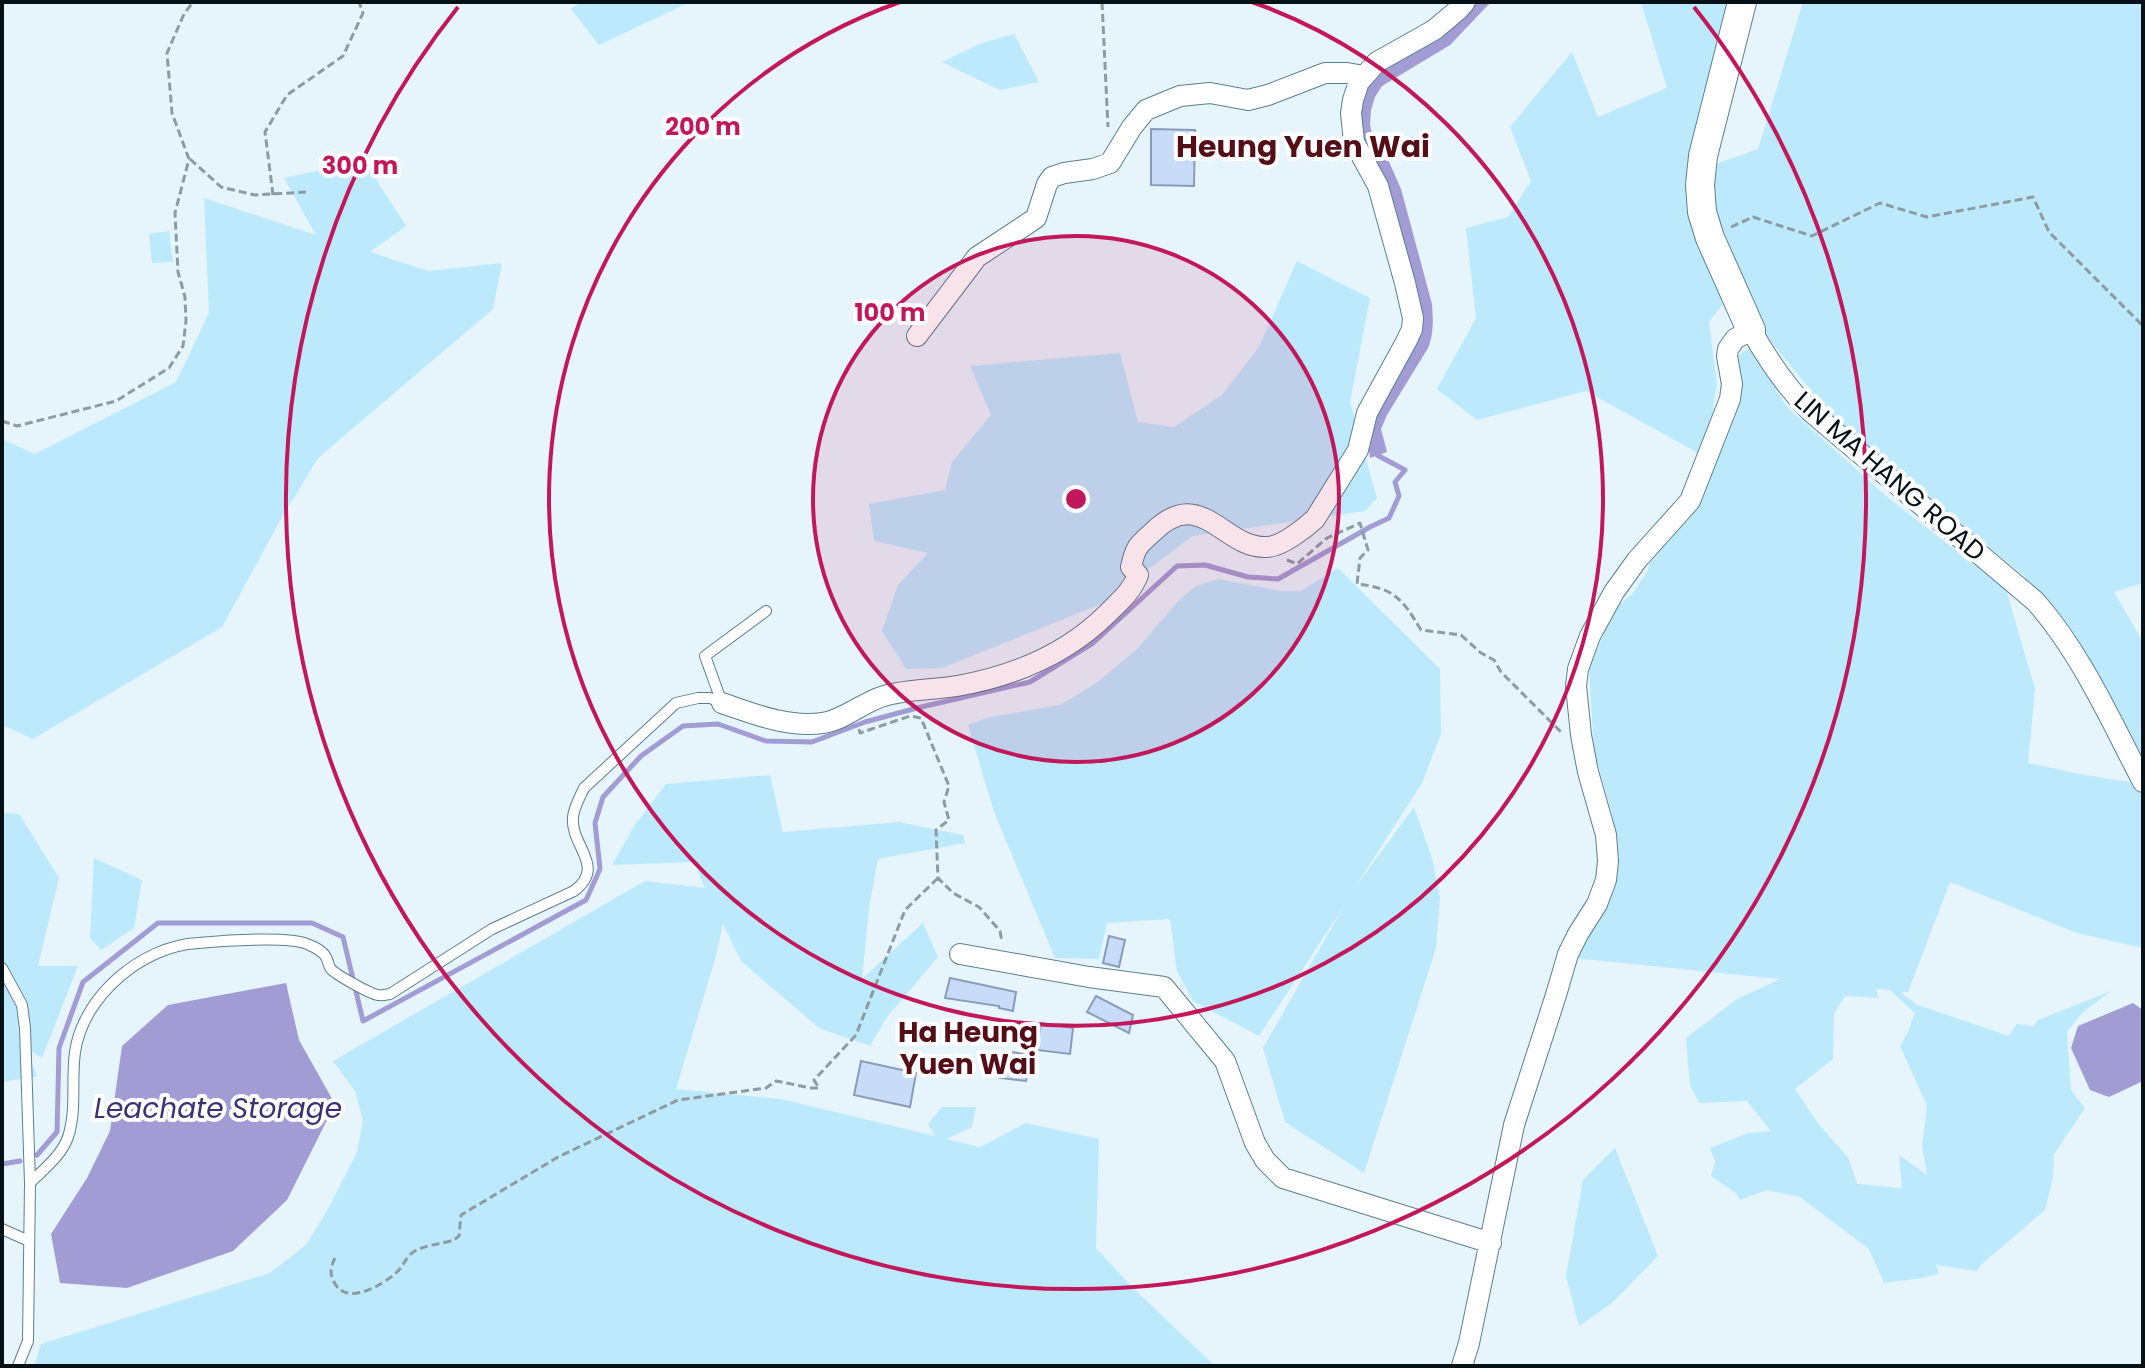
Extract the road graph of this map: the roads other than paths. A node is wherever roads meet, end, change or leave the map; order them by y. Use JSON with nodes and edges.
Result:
{"nodes":[{"id":1,"x":1465,"y":2,"type":"edge"},
{"id":2,"x":1742,"y":2,"type":"edge"},
{"id":3,"x":1364,"y":76,"type":"junction"},
{"id":4,"x":1751,"y":330,"type":"junction"},
{"id":5,"x":917,"y":336,"type":"dead end"},
{"id":6,"x":766,"y":611,"type":"dead end"},
{"id":7,"x":722,"y":703,"type":"junction"},
{"id":8,"x":2143,"y":782,"type":"edge"},
{"id":9,"x":960,"y":954,"type":"dead end"},
{"id":10,"x":2,"y":968,"type":"edge"},
{"id":11,"x":30,"y":1183,"type":"junction"},
{"id":12,"x":2,"y":1229,"type":"edge"},
{"id":13,"x":29,"y":1241,"type":"junction"},
{"id":14,"x":1491,"y":1243,"type":"junction"},
{"id":15,"x":18,"y":1366,"type":"edge"},
{"id":16,"x":1462,"y":1366,"type":"edge"}],
"edges":[{"from":1,"to":3,"type":"street"},
{"from":2,"to":4,"type":"street","name":"LIN MA HANG ROAD"},
{"from":3,"to":5,"type":"street"},
{"from":3,"to":7,"type":"street"},
{"from":4,"to":8,"type":"street","name":"LIN MA HANG ROAD"},
{"from":4,"to":14,"type":"street"},
{"from":6,"to":7,"type":"lane"},
{"from":7,"to":11,"type":"lane"},
{"from":9,"to":14,"type":"street"},
{"from":10,"to":11,"type":"lane"},
{"from":11,"to":13,"type":"lane"},
{"from":12,"to":13,"type":"lane"},
{"from":13,"to":15,"type":"lane"},
{"from":14,"to":16,"type":"street"}]}
